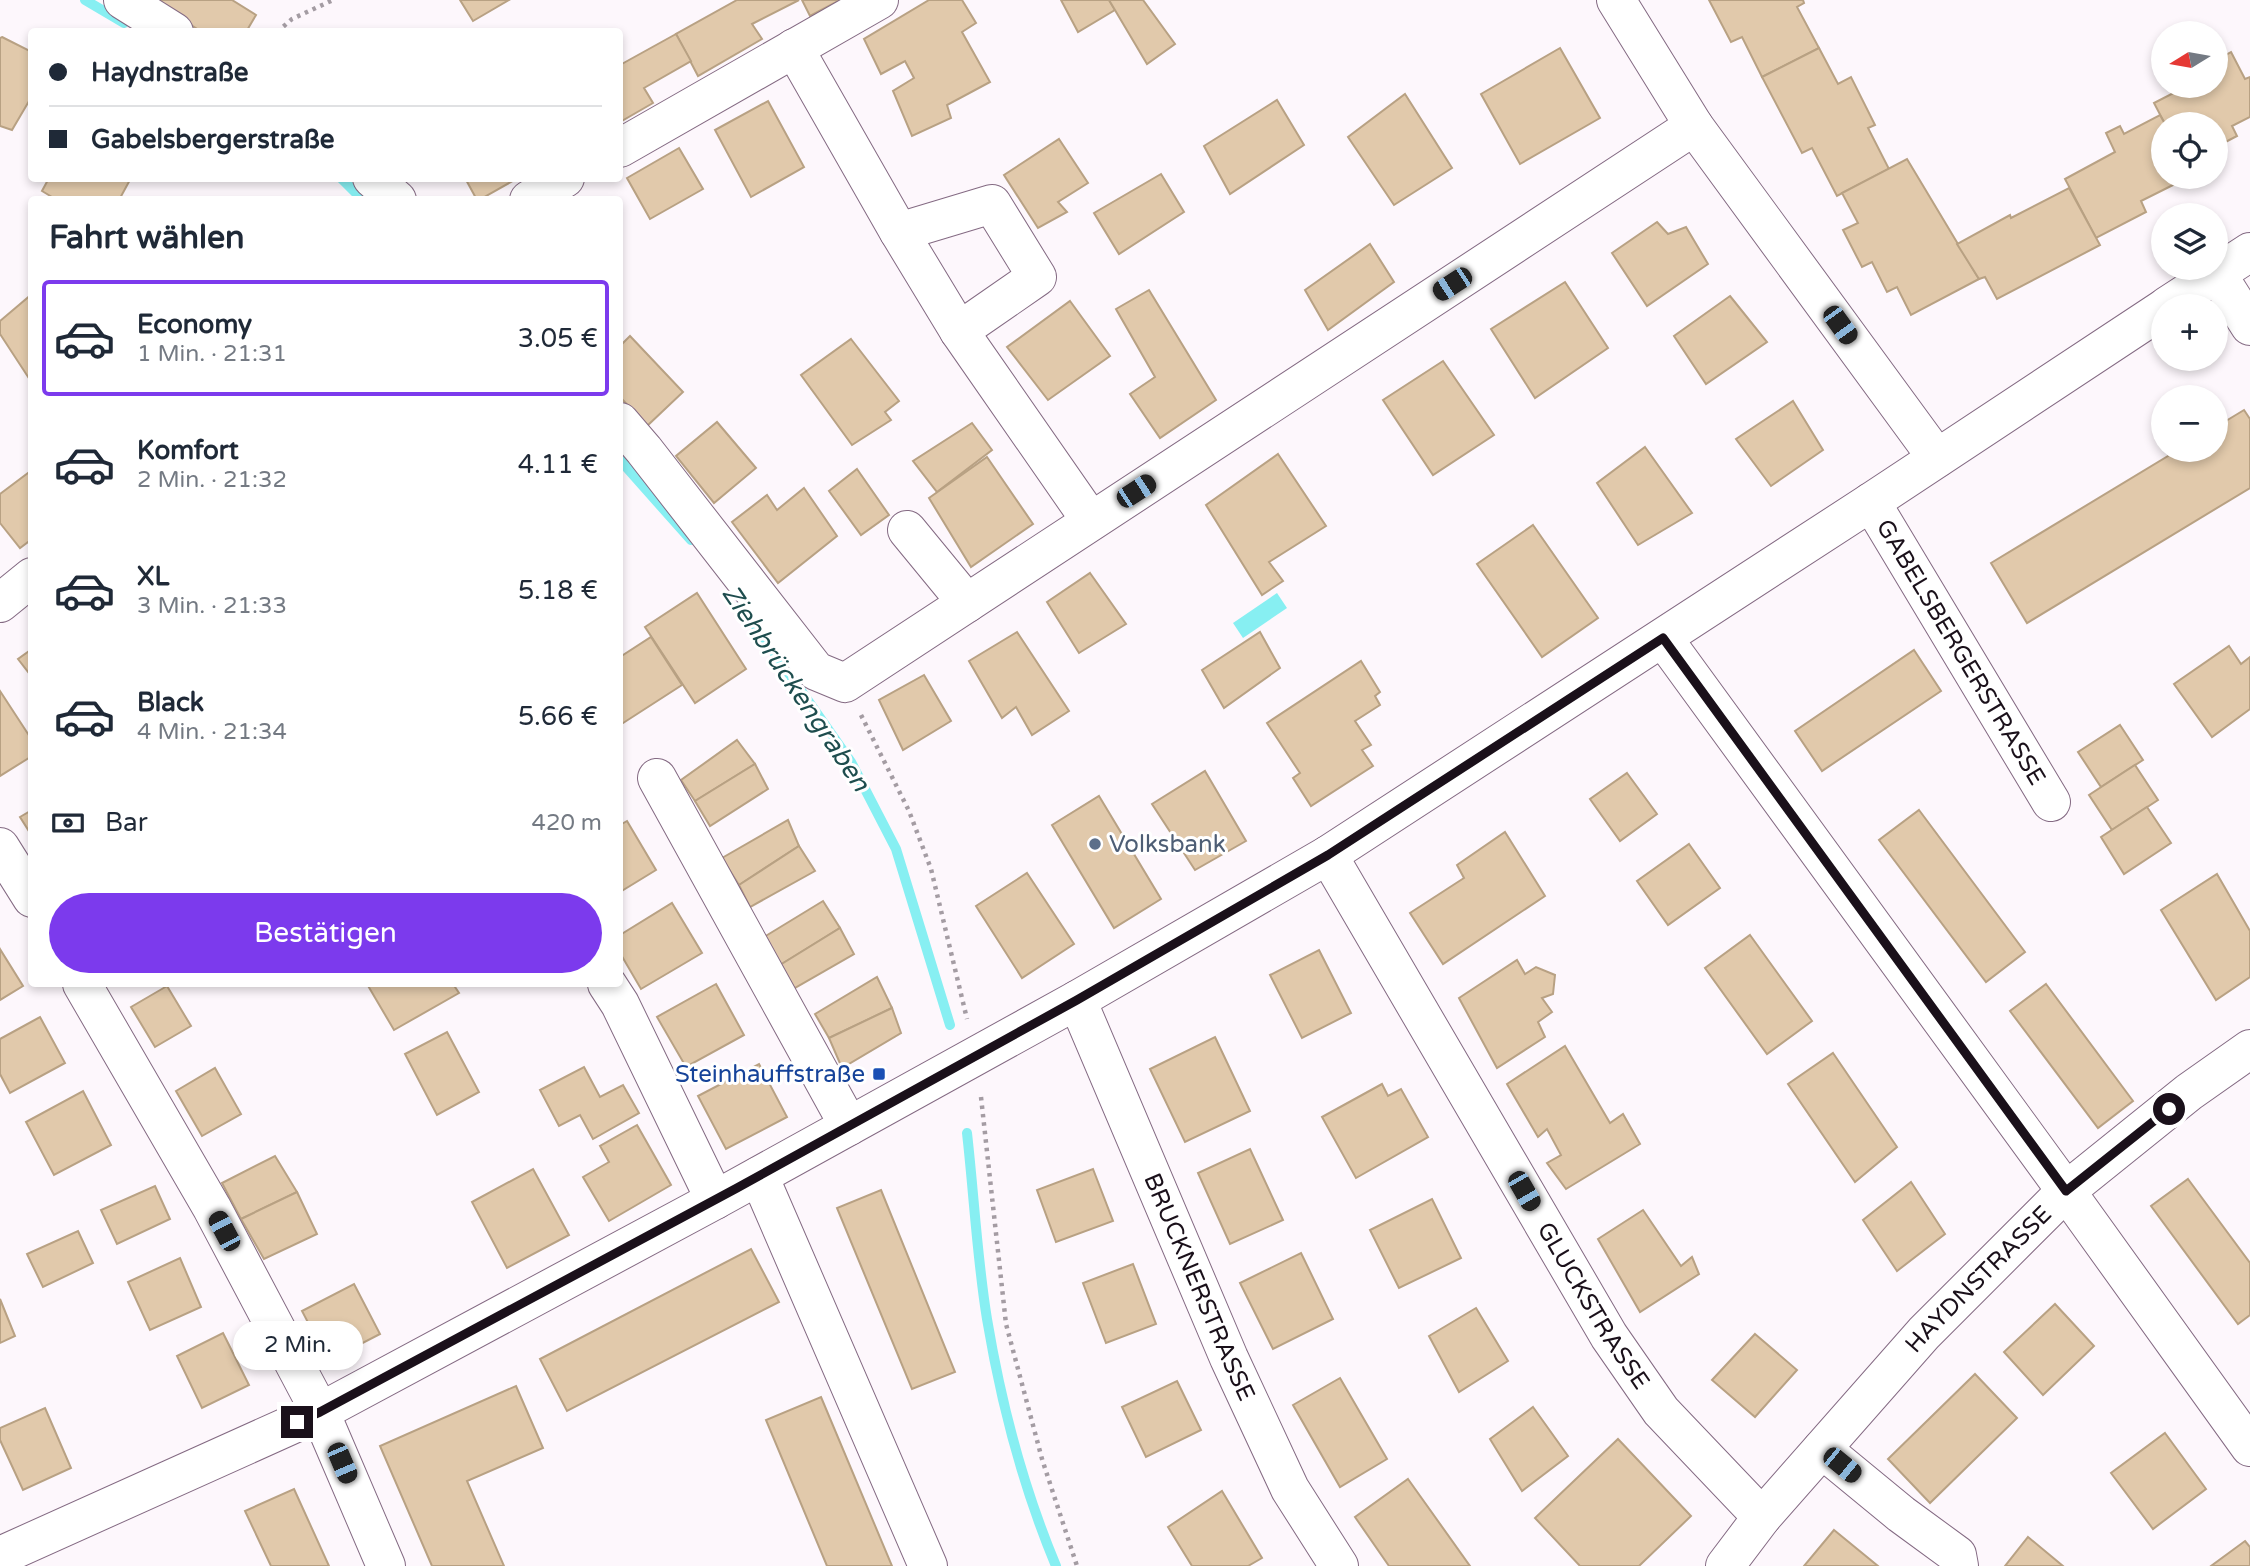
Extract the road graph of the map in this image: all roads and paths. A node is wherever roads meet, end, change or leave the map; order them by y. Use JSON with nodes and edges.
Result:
{"nodes":[{"id":1,"x":123,"y":0,"type":"edge"},
{"id":2,"x":333,"y":0,"type":"edge"},
{"id":3,"x":878,"y":0,"type":"edge"},
{"id":4,"x":1616,"y":0,"type":"edge"},
{"id":5,"x":168,"y":28,"type":"edge"},
{"id":6,"x":282,"y":28,"type":"edge"},
{"id":7,"x":794,"y":48,"type":"junction"},
{"id":8,"x":1694,"y":127,"type":"junction"},
{"id":9,"x":623,"y":146,"type":"edge"},
{"id":10,"x":377,"y":182,"type":"edge"},
{"id":11,"x":558,"y":182,"type":"edge"},
{"id":12,"x":392,"y":196,"type":"edge"},
{"id":13,"x":535,"y":196,"type":"edge"},
{"id":14,"x":899,"y":232,"type":"junction"},
{"id":15,"x":2250,"y":252,"type":"edge"},
{"id":16,"x":2228,"y":267,"type":"edge"},
{"id":17,"x":2208,"y":280,"type":"edge"},
{"id":18,"x":2221,"y":280,"type":"edge"},
{"id":19,"x":2186,"y":294,"type":"edge"},
{"id":20,"x":2151,"y":317,"type":"edge"},
{"id":21,"x":2250,"y":326,"type":"edge"},
{"id":22,"x":959,"y":331,"type":"junction"},
{"id":23,"x":623,"y":426,"type":"edge"},
{"id":24,"x":1937,"y":458,"type":"junction"},
{"id":25,"x":1871,"y":502,"type":"junction"},
{"id":26,"x":1091,"y":521,"type":"junction"},
{"id":27,"x":907,"y":530,"type":"dead end"},
{"id":28,"x":28,"y":581,"type":"edge"},
{"id":29,"x":0,"y":603,"type":"edge"},
{"id":30,"x":967,"y":603,"type":"junction"},
{"id":31,"x":1663,"y":638,"type":"junction"},
{"id":32,"x":845,"y":683,"type":"junction"},
{"id":33,"x":657,"y":778,"type":"dead end"},
{"id":34,"x":2051,"y":802,"type":"dead end"},
{"id":35,"x":0,"y":847,"type":"edge"},
{"id":36,"x":1328,"y":855,"type":"junction"},
{"id":37,"x":28,"y":892,"type":"edge"},
{"id":38,"x":84,"y":987,"type":"edge"},
{"id":39,"x":609,"y":987,"type":"edge"},
{"id":40,"x":1077,"y":1000,"type":"junction"},
{"id":41,"x":2250,"y":1049,"type":"edge"},
{"id":42,"x":976,"y":1055,"type":"junction"},
{"id":43,"x":849,"y":1126,"type":"junction"},
{"id":44,"x":759,"y":1176,"type":"junction"},
{"id":45,"x":2066,"y":1191,"type":"junction"},
{"id":46,"x":715,"y":1200,"type":"junction"},
{"id":47,"x":320,"y":1412,"type":"junction"},
{"id":48,"x":2250,"y":1447,"type":"edge"},
{"id":49,"x":1822,"y":1449,"type":"junction"},
{"id":50,"x":1762,"y":1517,"type":"junction"},
{"id":51,"x":0,"y":1556,"type":"edge"},
{"id":52,"x":386,"y":1566,"type":"edge"},
{"id":53,"x":928,"y":1566,"type":"edge"},
{"id":54,"x":1077,"y":1566,"type":"edge"},
{"id":55,"x":1339,"y":1566,"type":"edge"},
{"id":56,"x":1724,"y":1566,"type":"edge"},
{"id":57,"x":1959,"y":1566,"type":"edge"}],
"edges":[{"from":1,"to":5,"type":"street"},
{"from":2,"to":6,"type":"path"},
{"from":3,"to":7,"type":"street"},
{"from":4,"to":8,"type":"street"},
{"from":7,"to":9,"type":"street"},
{"from":7,"to":14,"type":"street"},
{"from":8,"to":24,"type":"street"},
{"from":8,"to":26,"type":"street"},
{"from":10,"to":12,"type":"street"},
{"from":11,"to":13,"type":"street"},
{"from":14,"to":22,"type":"street"},
{"from":14,"to":22,"type":"street"},
{"from":15,"to":16,"type":"street","name":"GABELSBERGERSTRASSE"},
{"from":17,"to":19,"type":"street","name":"GABELSBERGERSTRASSE"},
{"from":18,"to":21,"type":"street"},
{"from":20,"to":24,"type":"street","name":"GABELSBERGERSTRASSE"},
{"from":22,"to":26,"type":"street"},
{"from":23,"to":32,"type":"street"},
{"from":24,"to":25,"type":"street","name":"GABELSBERGERSTRASSE"},
{"from":25,"to":31,"type":"street","name":"GABELSBERGERSTRASSE"},
{"from":25,"to":34,"type":"street","name":"GABELSBERGERSTRASSE"},
{"from":26,"to":30,"type":"street"},
{"from":27,"to":30,"type":"street"},
{"from":28,"to":29,"type":"street"},
{"from":30,"to":32,"type":"street"},
{"from":31,"to":36,"type":"street","name":"GABELSBERGERSTRASSE"},
{"from":31,"to":45,"type":"street"},
{"from":32,"to":42,"type":"path"},
{"from":33,"to":43,"type":"street"},
{"from":35,"to":37,"type":"street"},
{"from":36,"to":40,"type":"street","name":"GABELSBERGERSTRASSE"},
{"from":36,"to":50,"type":"street","name":"GLUCKSTRASSE"},
{"from":38,"to":47,"type":"street"},
{"from":39,"to":46,"type":"street"},
{"from":40,"to":42,"type":"street","name":"GABELSBERGERSTRASSE"},
{"from":40,"to":55,"type":"street","name":"BRUCKNERSTRASSE"},
{"from":41,"to":45,"type":"street","name":"HAYDNSTRASSE"},
{"from":42,"to":43,"type":"street","name":"GABELSBERGERSTRASSE"},
{"from":42,"to":54,"type":"path"},
{"from":43,"to":44,"type":"street","name":"GABELSBERGERSTRASSE"},
{"from":44,"to":46,"type":"street","name":"GABELSBERGERSTRASSE"},
{"from":44,"to":53,"type":"street"},
{"from":45,"to":48,"type":"street"},
{"from":45,"to":49,"type":"street","name":"HAYDNSTRASSE"},
{"from":46,"to":47,"type":"street","name":"GABELSBERGERSTRASSE"},
{"from":47,"to":51,"type":"street","name":"GABELSBERGERSTRASSE"},
{"from":47,"to":52,"type":"street"},
{"from":49,"to":50,"type":"street","name":"HAYDNSTRASSE"},
{"from":49,"to":57,"type":"street"},
{"from":50,"to":56,"type":"street","name":"HAYDNSTRASSE"}]}
